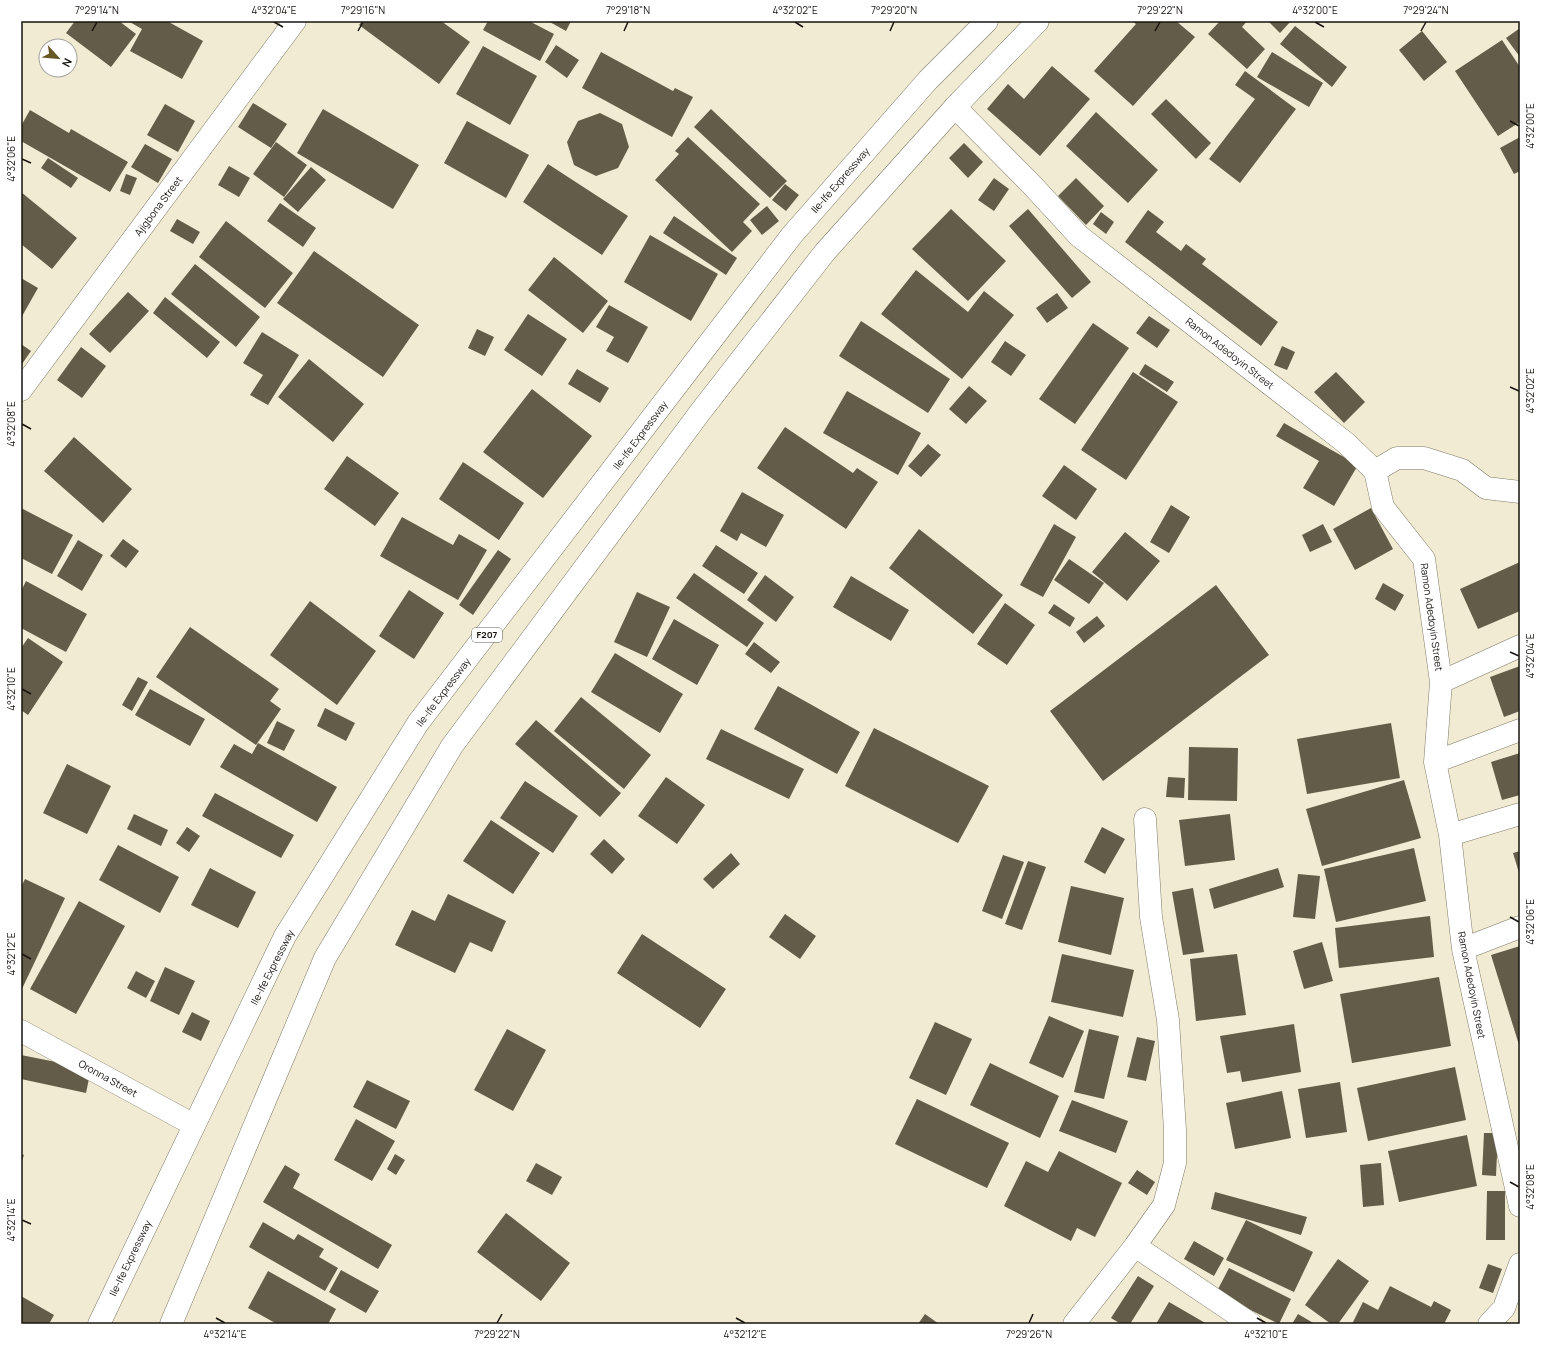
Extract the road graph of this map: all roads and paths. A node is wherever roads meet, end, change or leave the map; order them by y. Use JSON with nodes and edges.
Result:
{"nodes":[{"id":1,"x":295,"y":21,"type":"edge"},
{"id":2,"x":987,"y":21,"type":"edge"},
{"id":3,"x":1038,"y":21,"type":"edge"},
{"id":4,"x":955,"y":107,"type":"junction"},
{"id":5,"x":21,"y":390,"type":"edge"},
{"id":6,"x":1375,"y":471,"type":"junction"},
{"id":7,"x":1520,"y":492,"type":"edge"},
{"id":8,"x":1520,"y":646,"type":"edge"},
{"id":9,"x":1441,"y":682,"type":"junction"},
{"id":10,"x":1520,"y":730,"type":"edge"},
{"id":11,"x":1435,"y":762,"type":"junction"},
{"id":12,"x":1520,"y":814,"type":"edge"},
{"id":13,"x":1145,"y":819,"type":"dead end"},
{"id":14,"x":1450,"y":836,"type":"junction"},
{"id":15,"x":1520,"y":927,"type":"edge"},
{"id":16,"x":1463,"y":949,"type":"junction"},
{"id":17,"x":21,"y":1031,"type":"edge"},
{"id":18,"x":194,"y":1125,"type":"junction"},
{"id":19,"x":1520,"y":1206,"type":"edge"},
{"id":20,"x":1135,"y":1246,"type":"junction"},
{"id":21,"x":1520,"y":1264,"type":"edge"},
{"id":22,"x":99,"y":1324,"type":"edge"},
{"id":23,"x":171,"y":1324,"type":"edge"},
{"id":24,"x":1074,"y":1324,"type":"edge"},
{"id":25,"x":1251,"y":1324,"type":"edge"},
{"id":26,"x":1490,"y":1324,"type":"edge"}],
"edges":[{"from":1,"to":5,"type":"street","name":"Ajigbona Street"},
{"from":2,"to":18,"type":"street","name":"Ile-Ife Expressway","number":"F207"},
{"from":3,"to":4,"type":"street"},
{"from":4,"to":6,"type":"street","name":"Ramon Adedoyin Street"},
{"from":4,"to":23,"type":"street"},
{"from":6,"to":7,"type":"street"},
{"from":6,"to":9,"type":"street","name":"Ramon Adedoyin Street"},
{"from":8,"to":9,"type":"street"},
{"from":9,"to":11,"type":"street","name":"Ramon Adedoyin Street"},
{"from":10,"to":11,"type":"street"},
{"from":11,"to":14,"type":"street","name":"Ramon Adedoyin Street"},
{"from":12,"to":14,"type":"street"},
{"from":13,"to":20,"type":"street"},
{"from":14,"to":16,"type":"street","name":"Ramon Adedoyin Street"},
{"from":15,"to":16,"type":"street"},
{"from":16,"to":19,"type":"street","name":"Ramon Adedoyin Street"},
{"from":17,"to":18,"type":"street","name":"Oronna Street"},
{"from":18,"to":22,"type":"street","name":"Ile-Ife Expressway","number":"F207"},
{"from":20,"to":24,"type":"street"},
{"from":20,"to":25,"type":"street"},
{"from":21,"to":26,"type":"street"}]}
